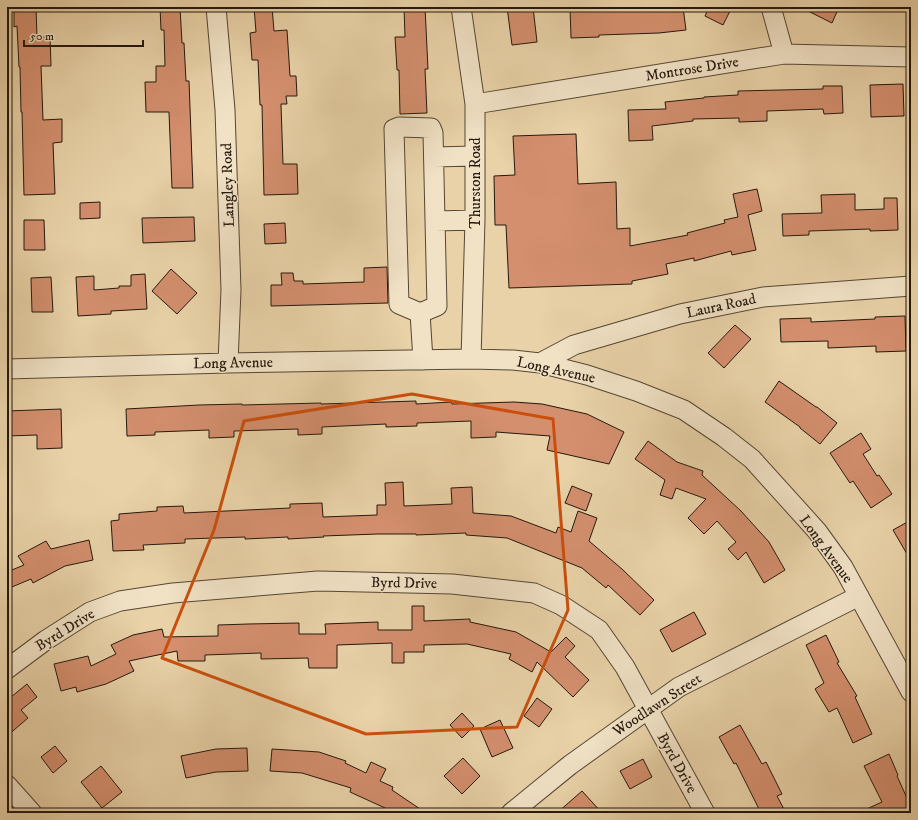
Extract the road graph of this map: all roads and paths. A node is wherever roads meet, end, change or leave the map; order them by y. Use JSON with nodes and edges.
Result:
{"nodes":[{"id":1,"x":216,"y":7,"type":"edge"},
{"id":2,"x":461,"y":7,"type":"edge"},
{"id":3,"x":771,"y":7,"type":"edge"},
{"id":4,"x":784,"y":54,"type":"junction"},
{"id":5,"x":911,"y":57,"type":"edge"},
{"id":6,"x":475,"y":104,"type":"junction"},
{"id":7,"x":475,"y":156,"type":"junction"},
{"id":8,"x":434,"y":157,"type":"junction"},
{"id":9,"x":476,"y":220,"type":"junction"},
{"id":10,"x":435,"y":221,"type":"junction"},
{"id":11,"x":911,"y":286,"type":"edge"},
{"id":12,"x":420,"y":313,"type":"junction"},
{"id":13,"x":471,"y":359,"type":"junction"},
{"id":14,"x":423,"y":360,"type":"junction"},
{"id":15,"x":228,"y":363,"type":"junction"},
{"id":16,"x":540,"y":363,"type":"junction"},
{"id":17,"x":7,"y":369,"type":"edge"},
{"id":18,"x":859,"y":596,"type":"junction"},
{"id":19,"x":7,"y":669,"type":"edge"},
{"id":20,"x":911,"y":692,"type":"edge"},
{"id":21,"x":648,"y":709,"type":"junction"},
{"id":22,"x":7,"y":785,"type":"edge"},
{"id":23,"x":32,"y":813,"type":"edge"},
{"id":24,"x":511,"y":813,"type":"edge"},
{"id":25,"x":705,"y":813,"type":"edge"}],
"edges":[{"from":1,"to":15,"type":"street","name":"Langley Road"},
{"from":2,"to":6,"type":"street","name":"Thurston Road"},
{"from":3,"to":4,"type":"street"},
{"from":4,"to":5,"type":"street","name":"Montrose Drive"},
{"from":4,"to":6,"type":"street","name":"Montrose Drive"},
{"from":6,"to":7,"type":"street","name":"Thurston Road"},
{"from":7,"to":8,"type":"street"},
{"from":7,"to":9,"type":"street","name":"Thurston Road"},
{"from":8,"to":10,"type":"street"},
{"from":8,"to":12,"type":"street"},
{"from":9,"to":10,"type":"street"},
{"from":9,"to":13,"type":"street","name":"Thurston Road"},
{"from":10,"to":12,"type":"street"},
{"from":11,"to":16,"type":"street","name":"Laura Road"},
{"from":12,"to":14,"type":"street"},
{"from":13,"to":14,"type":"street","name":"Long Avenue"},
{"from":13,"to":16,"type":"street","name":"Long Avenue"},
{"from":14,"to":15,"type":"street","name":"Long Avenue"},
{"from":15,"to":17,"type":"street","name":"Long Avenue"},
{"from":16,"to":18,"type":"street","name":"Long Avenue"},
{"from":18,"to":20,"type":"street","name":"Long Avenue"},
{"from":18,"to":21,"type":"street","name":"Woodlawn Street"},
{"from":19,"to":21,"type":"street","name":"Byrd Drive"},
{"from":21,"to":24,"type":"street","name":"Woodlawn Street"},
{"from":21,"to":25,"type":"street","name":"Byrd Drive"},
{"from":22,"to":23,"type":"street"}]}
